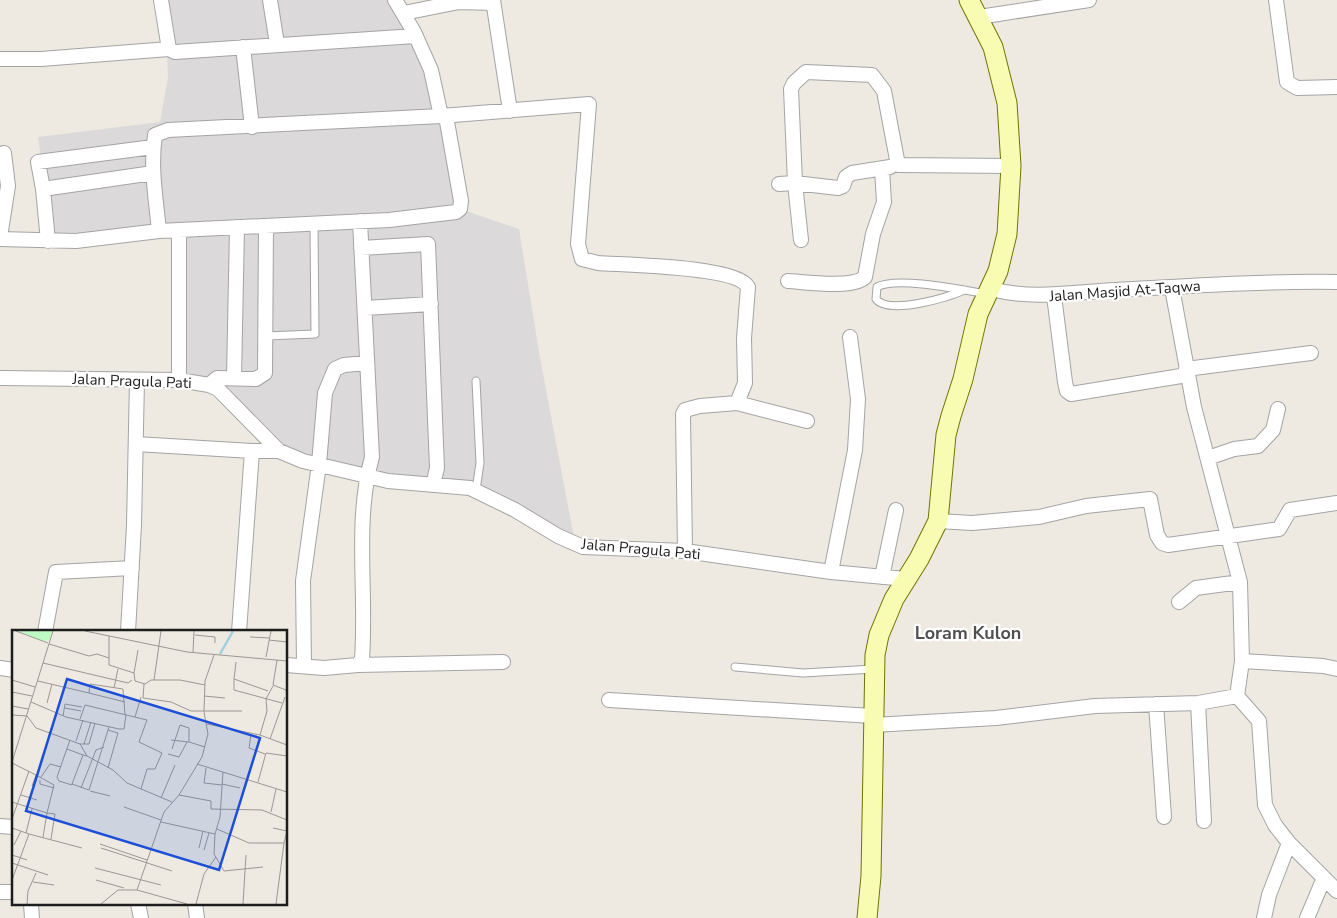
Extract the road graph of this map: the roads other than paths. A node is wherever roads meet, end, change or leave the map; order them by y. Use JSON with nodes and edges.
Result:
{"nodes":[{"id":1,"x":161,"y":0,"type":"edge"},
{"id":2,"x":270,"y":0,"type":"edge"},
{"id":3,"x":395,"y":0,"type":"edge"},
{"id":4,"x":969,"y":0,"type":"edge"},
{"id":5,"x":1089,"y":0,"type":"edge"},
{"id":6,"x":1276,"y":0,"type":"edge"},
{"id":7,"x":493,"y":1,"type":"edge"},
{"id":8,"x":404,"y":13,"type":"junction"},
{"id":9,"x":979,"y":17,"type":"junction"},
{"id":10,"x":416,"y":36,"type":"junction"},
{"id":11,"x":277,"y":44,"type":"junction"},
{"id":12,"x":243,"y":47,"type":"junction"},
{"id":13,"x":169,"y":49,"type":"junction"},
{"id":14,"x":0,"y":59,"type":"edge"},
{"id":15,"x":1337,"y":87,"type":"edge"},
{"id":16,"x":510,"y":111,"type":"junction"},
{"id":17,"x":444,"y":116,"type":"junction"},
{"id":18,"x":252,"y":126,"type":"junction"},
{"id":19,"x":154,"y":147,"type":"junction"},
{"id":20,"x":4,"y":153,"type":"dead end"},
{"id":21,"x":898,"y":165,"type":"junction"},
{"id":22,"x":1010,"y":166,"type":"junction"},
{"id":23,"x":882,"y":169,"type":"junction"},
{"id":24,"x":153,"y":173,"type":"junction"},
{"id":25,"x":795,"y":183,"type":"junction"},
{"id":26,"x":779,"y":184,"type":"dead end"},
{"id":27,"x":43,"y":189,"type":"junction"},
{"id":28,"x":360,"y":221,"type":"junction"},
{"id":29,"x":314,"y":224,"type":"junction"},
{"id":30,"x":266,"y":226,"type":"junction"},
{"id":31,"x":237,"y":228,"type":"junction"},
{"id":32,"x":179,"y":230,"type":"junction"},
{"id":33,"x":158,"y":231,"type":"junction"},
{"id":34,"x":0,"y":238,"type":"edge"},
{"id":35,"x":801,"y":240,"type":"dead end"},
{"id":36,"x":48,"y":241,"type":"junction"},
{"id":37,"x":361,"y":248,"type":"junction"},
{"id":38,"x":788,"y":281,"type":"dead end"},
{"id":39,"x":1337,"y":282,"type":"edge"},
{"id":40,"x":1172,"y":288,"type":"junction"},
{"id":41,"x":964,"y":290,"type":"junction"},
{"id":42,"x":989,"y":291,"type":"junction"},
{"id":43,"x":1054,"y":296,"type":"junction"},
{"id":44,"x":431,"y":304,"type":"junction"},
{"id":45,"x":365,"y":308,"type":"junction"},
{"id":46,"x":266,"y":336,"type":"junction"},
{"id":47,"x":850,"y":337,"type":"dead end"},
{"id":48,"x":1311,"y":354,"type":"dead end"},
{"id":49,"x":367,"y":363,"type":"junction"},
{"id":50,"x":1187,"y":372,"type":"junction"},
{"id":51,"x":0,"y":378,"type":"edge"},
{"id":52,"x":234,"y":378,"type":"junction"},
{"id":53,"x":137,"y":380,"type":"junction"},
{"id":54,"x":179,"y":380,"type":"junction"},
{"id":55,"x":476,"y":380,"type":"dead end"},
{"id":56,"x":209,"y":385,"type":"junction"},
{"id":57,"x":737,"y":403,"type":"junction"},
{"id":58,"x":1278,"y":409,"type":"dead end"},
{"id":59,"x":807,"y":421,"type":"dead end"},
{"id":60,"x":136,"y":444,"type":"junction"},
{"id":61,"x":252,"y":451,"type":"junction"},
{"id":62,"x":279,"y":451,"type":"junction"},
{"id":63,"x":1208,"y":458,"type":"junction"},
{"id":64,"x":319,"y":464,"type":"junction"},
{"id":65,"x":367,"y":476,"type":"junction"},
{"id":66,"x":433,"y":485,"type":"junction"},
{"id":67,"x":476,"y":490,"type":"junction"},
{"id":68,"x":1337,"y":503,"type":"edge"},
{"id":69,"x":896,"y":510,"type":"dead end"},
{"id":70,"x":938,"y":521,"type":"junction"},
{"id":71,"x":1229,"y":536,"type":"junction"},
{"id":72,"x":685,"y":552,"type":"junction"},
{"id":73,"x":132,"y":568,"type":"junction"},
{"id":74,"x":831,"y":572,"type":"junction"},
{"id":75,"x":882,"y":577,"type":"junction"},
{"id":76,"x":906,"y":579,"type":"junction"},
{"id":77,"x":1240,"y":582,"type":"junction"},
{"id":78,"x":1180,"y":602,"type":"dead end"},
{"id":79,"x":45,"y":630,"type":"edge"},
{"id":80,"x":128,"y":630,"type":"edge"},
{"id":81,"x":239,"y":630,"type":"edge"},
{"id":82,"x":1242,"y":661,"type":"junction"},
{"id":83,"x":503,"y":662,"type":"dead end"},
{"id":84,"x":288,"y":665,"type":"edge"},
{"id":85,"x":304,"y":665,"type":"junction"},
{"id":86,"x":358,"y":665,"type":"junction"},
{"id":87,"x":735,"y":667,"type":"dead end"},
{"id":88,"x":875,"y":668,"type":"junction"},
{"id":89,"x":1337,"y":669,"type":"edge"},
{"id":90,"x":1237,"y":696,"type":"junction"},
{"id":91,"x":609,"y":700,"type":"dead end"},
{"id":92,"x":1198,"y":703,"type":"junction"},
{"id":93,"x":1156,"y":704,"type":"junction"},
{"id":94,"x":873,"y":720,"type":"junction"},
{"id":95,"x":1164,"y":816,"type":"dead end"},
{"id":96,"x":1204,"y":821,"type":"dead end"},
{"id":97,"x":1289,"y":843,"type":"junction"},
{"id":98,"x":1324,"y":878,"type":"junction"},
{"id":99,"x":1337,"y":891,"type":"edge"},
{"id":100,"x":867,"y":918,"type":"edge"},
{"id":101,"x":1264,"y":918,"type":"edge"},
{"id":102,"x":1307,"y":918,"type":"edge"}],
"edges":[{"from":1,"to":13,"type":"street"},
{"from":2,"to":11,"type":"street"},
{"from":3,"to":8,"type":"street"},
{"from":4,"to":9,"type":"street"},
{"from":5,"to":9,"type":"street"},
{"from":6,"to":15,"type":"street"},
{"from":7,"to":8,"type":"street"},
{"from":7,"to":16,"type":"street"},
{"from":8,"to":10,"type":"street"},
{"from":9,"to":22,"type":"street"},
{"from":10,"to":11,"type":"street"},
{"from":10,"to":17,"type":"street"},
{"from":11,"to":12,"type":"street"},
{"from":12,"to":13,"type":"street"},
{"from":12,"to":18,"type":"street"},
{"from":13,"to":14,"type":"street"},
{"from":16,"to":17,"type":"street"},
{"from":16,"to":57,"type":"street"},
{"from":17,"to":18,"type":"street"},
{"from":17,"to":28,"type":"street"},
{"from":18,"to":19,"type":"street"},
{"from":19,"to":24,"type":"street"},
{"from":19,"to":27,"type":"street"},
{"from":20,"to":34,"type":"street"},
{"from":21,"to":22,"type":"street"},
{"from":21,"to":23,"type":"street"},
{"from":21,"to":25,"type":"street"},
{"from":22,"to":42,"type":"street"},
{"from":23,"to":25,"type":"street"},
{"from":23,"to":38,"type":"street"},
{"from":24,"to":27,"type":"street"},
{"from":24,"to":33,"type":"street"},
{"from":25,"to":26,"type":"street"},
{"from":25,"to":35,"type":"street"},
{"from":27,"to":36,"type":"street"},
{"from":28,"to":29,"type":"street"},
{"from":28,"to":37,"type":"street"},
{"from":29,"to":30,"type":"street"},
{"from":29,"to":46,"type":"lane"},
{"from":30,"to":31,"type":"street"},
{"from":30,"to":46,"type":"street"},
{"from":31,"to":32,"type":"street"},
{"from":31,"to":52,"type":"street"},
{"from":32,"to":33,"type":"street"},
{"from":32,"to":54,"type":"street"},
{"from":33,"to":36,"type":"street"},
{"from":34,"to":36,"type":"street"},
{"from":37,"to":44,"type":"street"},
{"from":37,"to":45,"type":"street"},
{"from":39,"to":40,"type":"street","name":"Jalan Masjid At-Taqwa"},
{"from":40,"to":43,"type":"street","name":"Jalan Masjid At-Taqwa"},
{"from":40,"to":50,"type":"street"},
{"from":41,"to":41,"type":"lane"},
{"from":41,"to":42,"type":"lane"},
{"from":42,"to":43,"type":"street","name":"Jalan Masjid At-Taqwa"},
{"from":42,"to":70,"type":"street"},
{"from":43,"to":50,"type":"street"},
{"from":44,"to":45,"type":"street"},
{"from":44,"to":66,"type":"street"},
{"from":45,"to":49,"type":"street"},
{"from":46,"to":52,"type":"street"},
{"from":47,"to":74,"type":"street"},
{"from":48,"to":50,"type":"street"},
{"from":49,"to":64,"type":"street"},
{"from":49,"to":65,"type":"street"},
{"from":50,"to":63,"type":"street"},
{"from":51,"to":53,"type":"street","name":"Jalan Pragula Pati"},
{"from":52,"to":56,"type":"street"},
{"from":53,"to":54,"type":"street","name":"Jalan Pragula Pati"},
{"from":53,"to":60,"type":"street"},
{"from":54,"to":56,"type":"street","name":"Jalan Pragula Pati"},
{"from":55,"to":67,"type":"lane"},
{"from":56,"to":62,"type":"street","name":"Jalan Pragula Pati"},
{"from":57,"to":59,"type":"street"},
{"from":57,"to":72,"type":"street"},
{"from":58,"to":63,"type":"street"},
{"from":60,"to":61,"type":"street"},
{"from":60,"to":73,"type":"street"},
{"from":61,"to":62,"type":"street"},
{"from":61,"to":81,"type":"street"},
{"from":62,"to":64,"type":"street","name":"Jalan Pragula Pati"},
{"from":63,"to":71,"type":"street"},
{"from":64,"to":65,"type":"street","name":"Jalan Pragula Pati"},
{"from":64,"to":85,"type":"street"},
{"from":65,"to":66,"type":"street","name":"Jalan Pragula Pati"},
{"from":65,"to":86,"type":"street"},
{"from":66,"to":67,"type":"street","name":"Jalan Pragula Pati"},
{"from":67,"to":72,"type":"street","name":"Jalan Pragula Pati"},
{"from":68,"to":71,"type":"street"},
{"from":69,"to":75,"type":"street"},
{"from":70,"to":71,"type":"street"},
{"from":70,"to":76,"type":"street"},
{"from":71,"to":77,"type":"street"},
{"from":72,"to":74,"type":"street","name":"Jalan Pragula Pati"},
{"from":73,"to":79,"type":"street"},
{"from":73,"to":80,"type":"street"},
{"from":74,"to":75,"type":"street","name":"Jalan Pragula Pati"},
{"from":75,"to":76,"type":"street","name":"Jalan Pragula Pati"},
{"from":76,"to":88,"type":"street"},
{"from":77,"to":78,"type":"street"},
{"from":77,"to":82,"type":"street"},
{"from":82,"to":89,"type":"street"},
{"from":82,"to":90,"type":"street"},
{"from":83,"to":86,"type":"street"},
{"from":84,"to":85,"type":"street"},
{"from":85,"to":86,"type":"street"},
{"from":87,"to":88,"type":"lane"},
{"from":88,"to":94,"type":"street"},
{"from":90,"to":92,"type":"street"},
{"from":90,"to":97,"type":"street"},
{"from":91,"to":94,"type":"street"},
{"from":92,"to":93,"type":"street"},
{"from":92,"to":96,"type":"street"},
{"from":93,"to":94,"type":"street"},
{"from":93,"to":95,"type":"street"},
{"from":94,"to":100,"type":"street"},
{"from":97,"to":98,"type":"street"},
{"from":97,"to":101,"type":"street"},
{"from":98,"to":99,"type":"street"},
{"from":98,"to":102,"type":"street"}]}
